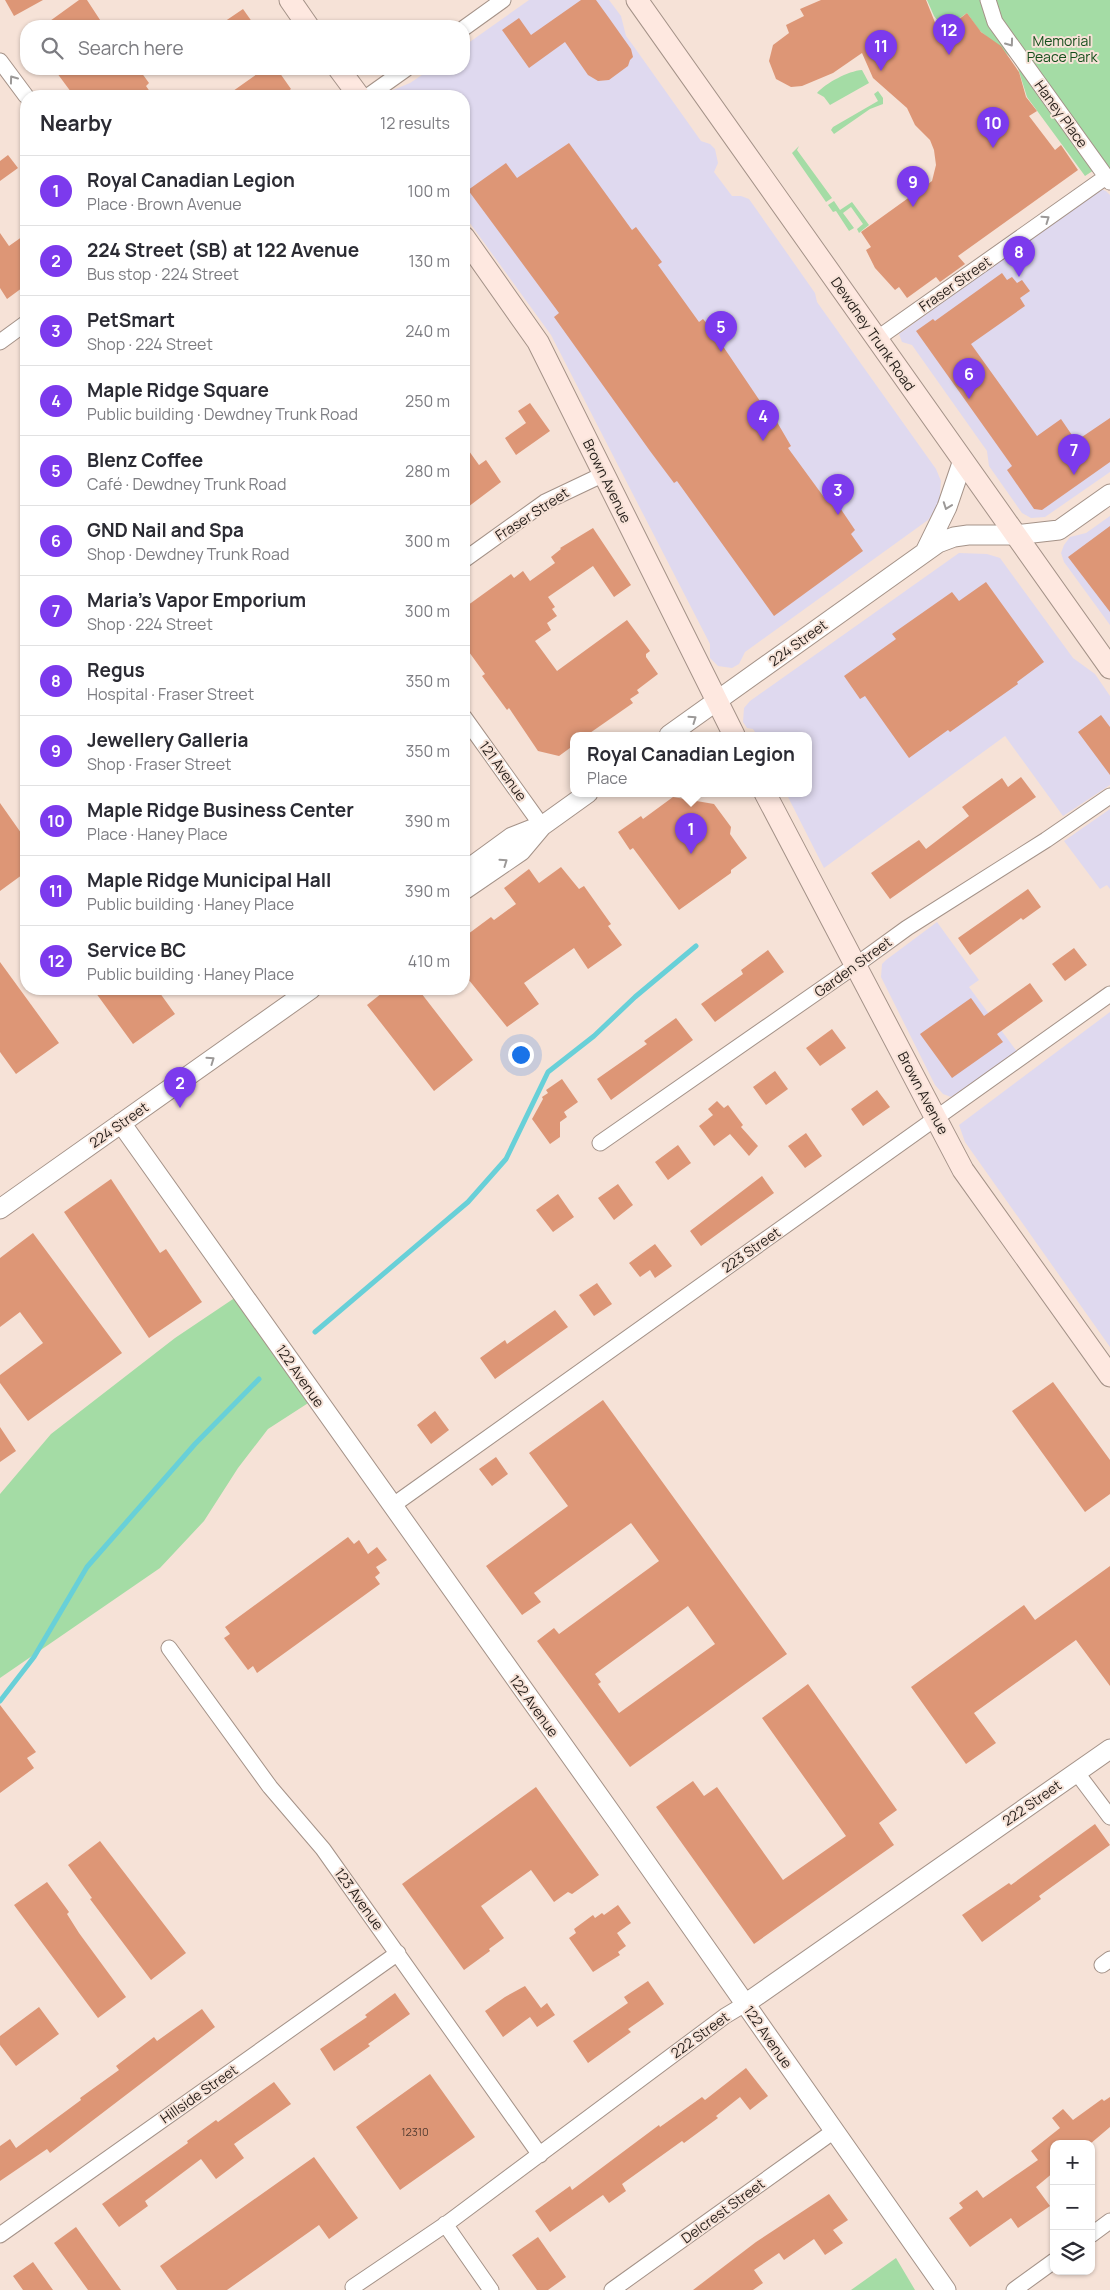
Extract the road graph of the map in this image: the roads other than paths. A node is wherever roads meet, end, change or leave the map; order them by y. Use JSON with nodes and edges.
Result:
{"nodes":[{"id":1,"x":290,"y":0,"type":"edge"},
{"id":2,"x":503,"y":0,"type":"edge"},
{"id":3,"x":637,"y":0,"type":"edge"},
{"id":4,"x":988,"y":0,"type":"edge"},
{"id":5,"x":304,"y":20,"type":"edge"},
{"id":6,"x":470,"y":24,"type":"edge"},
{"id":7,"x":0,"y":61,"type":"edge"},
{"id":8,"x":343,"y":75,"type":"edge"},
{"id":9,"x":398,"y":75,"type":"edge"},
{"id":10,"x":22,"y":90,"type":"edge"},
{"id":11,"x":355,"y":90,"type":"edge"},
{"id":12,"x":376,"y":90,"type":"edge"},
{"id":13,"x":1108,"y":179,"type":"edge"},
{"id":14,"x":470,"y":246,"type":"edge"},
{"id":15,"x":20,"y":327,"type":"edge"},
{"id":16,"x":878,"y":338,"type":"junction"},
{"id":17,"x":0,"y":342,"type":"edge"},
{"id":18,"x":963,"y":460,"type":"junction"},
{"id":19,"x":604,"y":474,"type":"junction"},
{"id":20,"x":1110,"y":494,"type":"edge"},
{"id":21,"x":1015,"y":535,"type":"junction"},
{"id":22,"x":926,"y":550,"type":"junction"},
{"id":23,"x":470,"y":556,"type":"edge"},
{"id":24,"x":1110,"y":668,"type":"edge"},
{"id":25,"x":717,"y":702,"type":"junction"},
{"id":26,"x":470,"y":725,"type":"edge"},
{"id":27,"x":673,"y":732,"type":"edge"},
{"id":28,"x":732,"y":732,"type":"edge"},
{"id":29,"x":1110,"y":796,"type":"edge"},
{"id":30,"x":582,"y":797,"type":"edge"},
{"id":31,"x":766,"y":797,"type":"edge"},
{"id":32,"x":542,"y":826,"type":"junction"},
{"id":33,"x":470,"y":868,"type":"edge"},
{"id":34,"x":470,"y":886,"type":"edge"},
{"id":35,"x":856,"y":965,"type":"junction"},
{"id":36,"x":1110,"y":994,"type":"edge"},
{"id":37,"x":302,"y":995,"type":"edge"},
{"id":38,"x":936,"y":1118,"type":"junction"},
{"id":39,"x":121,"y":1123,"type":"junction"},
{"id":40,"x":600,"y":1143,"type":"dead end"},
{"id":41,"x":0,"y":1209,"type":"edge"},
{"id":42,"x":1110,"y":1376,"type":"edge"},
{"id":43,"x":392,"y":1506,"type":"junction"},
{"id":44,"x":170,"y":1648,"type":"dead end"},
{"id":45,"x":1110,"y":1749,"type":"edge"},
{"id":46,"x":1076,"y":1773,"type":"junction"},
{"id":47,"x":1110,"y":1817,"type":"edge"},
{"id":48,"x":398,"y":1954,"type":"junction"},
{"id":49,"x":745,"y":2004,"type":"junction"},
{"id":50,"x":834,"y":2132,"type":"junction"},
{"id":51,"x":540,"y":2155,"type":"junction"},
{"id":52,"x":1110,"y":2221,"type":"edge"},
{"id":53,"x":445,"y":2224,"type":"junction"},
{"id":54,"x":1095,"y":2232,"type":"edge"},
{"id":55,"x":0,"y":2235,"type":"edge"},
{"id":56,"x":1050,"y":2265,"type":"edge"},
{"id":57,"x":353,"y":2287,"type":"dead end"},
{"id":58,"x":491,"y":2290,"type":"edge"},
{"id":59,"x":612,"y":2290,"type":"edge"},
{"id":60,"x":946,"y":2290,"type":"edge"},
{"id":61,"x":1014,"y":2290,"type":"edge"}],
"edges":[{"from":1,"to":5,"type":"main road"},
{"from":2,"to":6,"type":"street"},
{"from":3,"to":16,"type":"main road","name":"Dewdney Trunk Road"},
{"from":4,"to":13,"type":"street","name":"Haney Place","one_way":true},
{"from":10,"to":7,"type":"street","one_way":true},
{"from":8,"to":11,"type":"main road"},
{"from":9,"to":12,"type":"street"},
{"from":16,"to":13,"type":"street","name":"Fraser Street","one_way":true},
{"from":14,"to":19,"type":"main road","name":"Brown Avenue"},
{"from":15,"to":17,"type":"street"},
{"from":16,"to":18,"type":"main road","name":"Dewdney Trunk Road"},
{"from":18,"to":21,"type":"main road","name":"Dewdney Trunk Road"},
{"from":18,"to":22,"type":"street","name":"224 Street","one_way":true},
{"from":19,"to":23,"type":"street","name":"Fraser Street"},
{"from":19,"to":25,"type":"main road","name":"Brown Avenue"},
{"from":20,"to":21,"type":"street","name":"224 Street"},
{"from":21,"to":22,"type":"street","name":"224 Street"},
{"from":21,"to":24,"type":"main road","name":"Dewdney Trunk Road"},
{"from":22,"to":25,"type":"street","name":"224 Street"},
{"from":27,"to":25,"type":"street","name":"224 Street","one_way":true},
{"from":25,"to":28,"type":"main road","name":"Brown Avenue"},
{"from":26,"to":32,"type":"street","name":"121 Avenue"},
{"from":29,"to":35,"type":"street","name":"Garden Street"},
{"from":30,"to":32,"type":"street"},
{"from":31,"to":35,"type":"main road","name":"Brown Avenue"},
{"from":32,"to":33,"type":"street"},
{"from":34,"to":32,"type":"street","one_way":true},
{"from":35,"to":38,"type":"main road","name":"Brown Avenue"},
{"from":35,"to":40,"type":"street","name":"Garden Street"},
{"from":36,"to":38,"type":"street","name":"223 Street"},
{"from":39,"to":37,"type":"street","name":"224 Street","one_way":true},
{"from":38,"to":42,"type":"main road","name":"Brown Avenue"},
{"from":38,"to":43,"type":"street","name":"223 Street"},
{"from":39,"to":41,"type":"street","name":"224 Street"},
{"from":39,"to":43,"type":"street","name":"122 Avenue"},
{"from":43,"to":49,"type":"street","name":"122 Avenue"},
{"from":44,"to":48,"type":"street","name":"123 Avenue"},
{"from":45,"to":46,"type":"street","name":"222 Street"},
{"from":46,"to":47,"type":"street","name":"222 Street"},
{"from":46,"to":49,"type":"street","name":"222 Street"},
{"from":48,"to":51,"type":"street","name":"123 Avenue"},
{"from":48,"to":55,"type":"street","name":"Hillside Street"},
{"from":49,"to":50,"type":"street","name":"122 Avenue"},
{"from":49,"to":51,"type":"street","name":"222 Street"},
{"from":50,"to":59,"type":"street","name":"Delcrest Street"},
{"from":50,"to":60,"type":"street","name":"122 Avenue"},
{"from":51,"to":53,"type":"street","name":"222 Street"},
{"from":52,"to":54,"type":"street"},
{"from":53,"to":57,"type":"street","name":"222 Street"},
{"from":53,"to":58,"type":"street"},
{"from":56,"to":61,"type":"street"}]}
